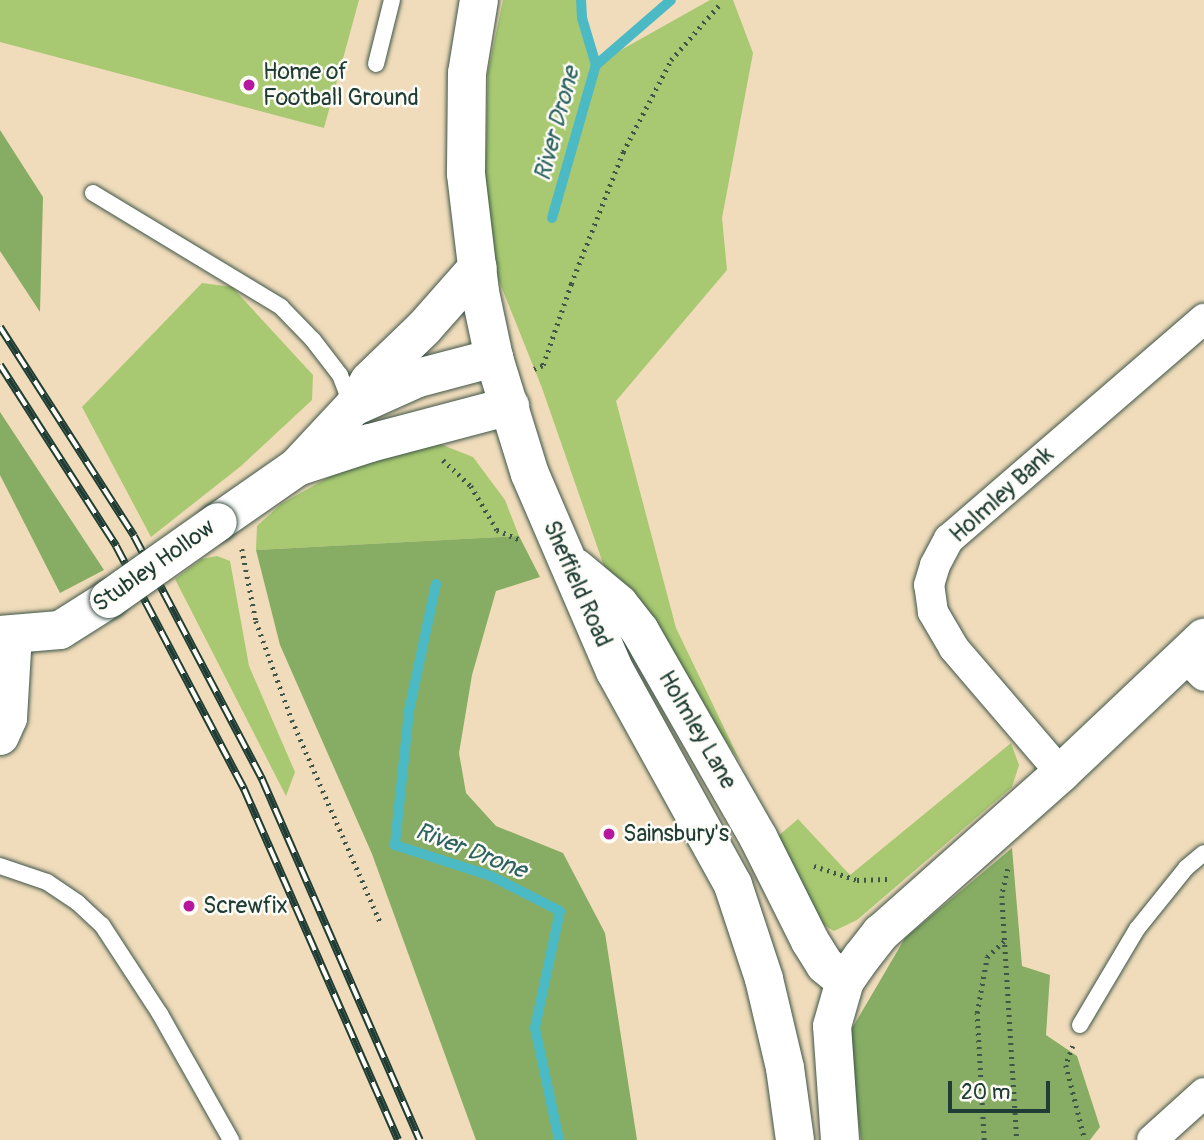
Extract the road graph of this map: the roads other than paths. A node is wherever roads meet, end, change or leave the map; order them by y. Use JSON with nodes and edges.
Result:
{"nodes":[{"id":1,"x":392,"y":0,"type":"edge"},
{"id":2,"x":479,"y":0,"type":"edge"},
{"id":3,"x":376,"y":64,"type":"dead end"},
{"id":4,"x":93,"y":193,"type":"dead end"},
{"id":5,"x":478,"y":267,"type":"junction"},
{"id":6,"x":1204,"y":319,"type":"edge"},
{"id":7,"x":502,"y":383,"type":"junction"},
{"id":8,"x":353,"y":407,"type":"junction"},
{"id":9,"x":297,"y":467,"type":"junction"},
{"id":10,"x":572,"y":565,"type":"junction"},
{"id":11,"x":6,"y":635,"type":"edge"},
{"id":12,"x":1197,"y":657,"type":"edge"},
{"id":13,"x":0,"y":736,"type":"edge"},
{"id":14,"x":1061,"y":773,"type":"junction"},
{"id":15,"x":1204,"y":853,"type":"edge"},
{"id":16,"x":0,"y":866,"type":"edge"},
{"id":17,"x":845,"y":981,"type":"junction"},
{"id":18,"x":1080,"y":1025,"type":"road end"},
{"id":19,"x":1204,"y":1093,"type":"edge"},
{"id":20,"x":231,"y":1140,"type":"edge"},
{"id":21,"x":795,"y":1140,"type":"edge"},
{"id":22,"x":841,"y":1140,"type":"edge"},
{"id":23,"x":1152,"y":1140,"type":"edge"}],
"edges":[{"from":1,"to":3,"type":"lane"},
{"from":2,"to":5,"type":"main road","name":"Sheffield Road"},
{"from":4,"to":8,"type":"lane"},
{"from":5,"to":7,"type":"main road","name":"Sheffield Road"},
{"from":5,"to":8,"type":"main road","name":"Stubley Hollow"},
{"from":6,"to":14,"type":"street","name":"Holmley Bank"},
{"from":7,"to":8,"type":"main road","name":"Stubley Hollow"},
{"from":7,"to":9,"type":"main road","name":"Stubley Hollow"},
{"from":7,"to":10,"type":"main road","name":"Sheffield Road"},
{"from":8,"to":9,"type":"main road","name":"Stubley Hollow"},
{"from":9,"to":11,"type":"main road","name":"Stubley Hollow","bridge":true},
{"from":10,"to":17,"type":"main road","name":"Holmley Lane"},
{"from":10,"to":21,"type":"main road","name":"Sheffield Road"},
{"from":11,"to":13,"type":"main road"},
{"from":12,"to":14,"type":"main road"},
{"from":14,"to":17,"type":"main road"},
{"from":15,"to":18,"type":"lane"},
{"from":16,"to":20,"type":"lane"},
{"from":17,"to":22,"type":"main road"},
{"from":19,"to":23,"type":"street"}]}
